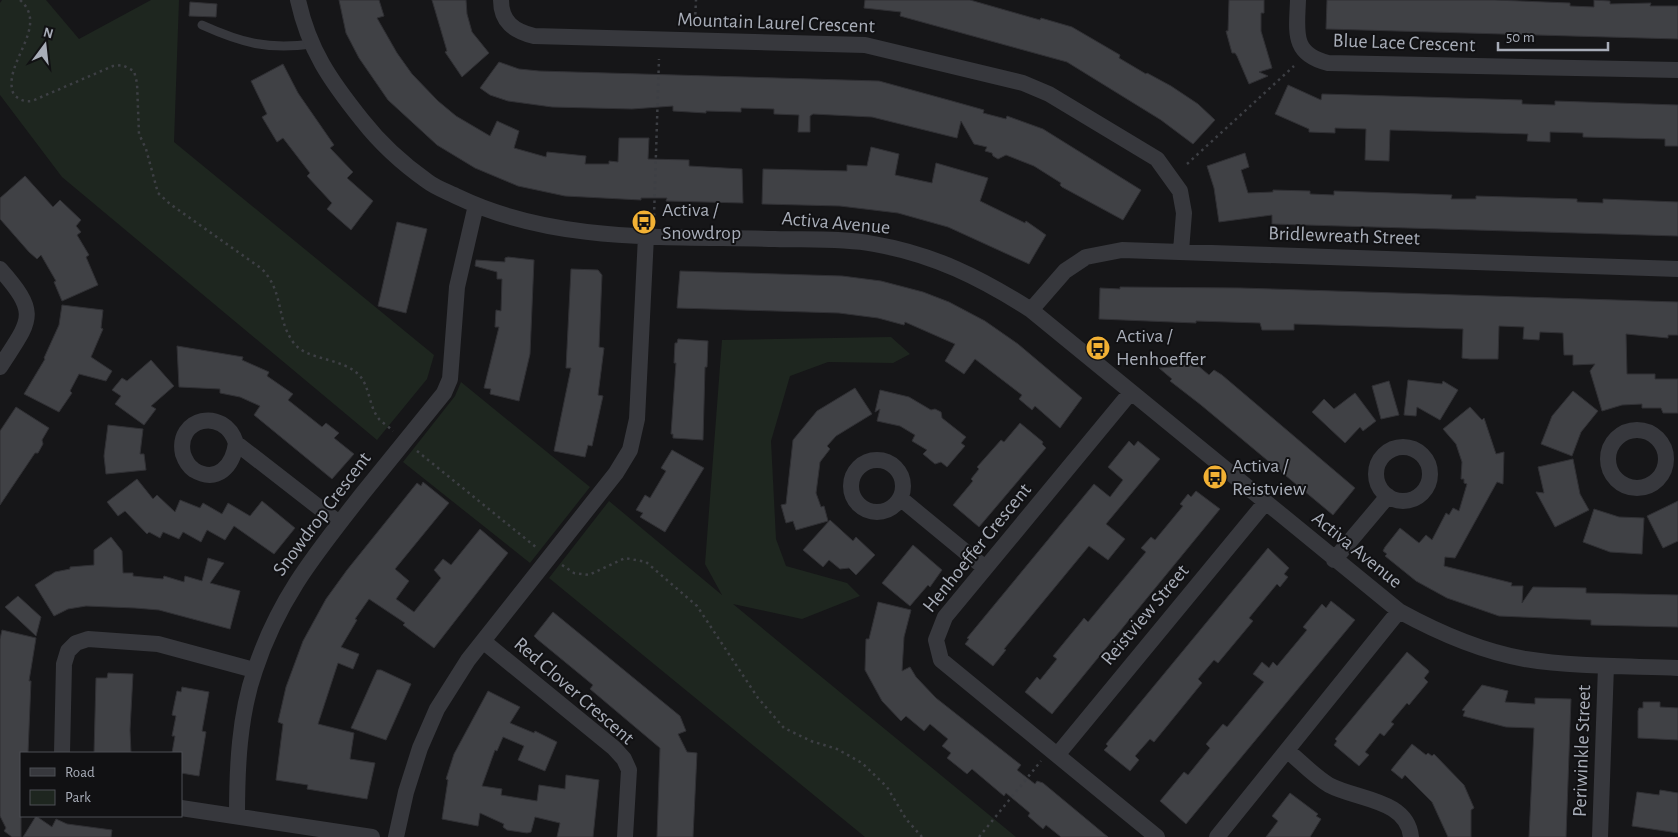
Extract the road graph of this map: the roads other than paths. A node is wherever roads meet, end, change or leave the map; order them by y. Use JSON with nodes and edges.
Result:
{"nodes":[{"id":1,"x":298,"y":0,"type":"edge"},
{"id":2,"x":500,"y":0,"type":"edge"},
{"id":3,"x":1298,"y":0,"type":"edge"},
{"id":4,"x":202,"y":25,"type":"dead end"},
{"id":5,"x":312,"y":44,"type":"junction"},
{"id":6,"x":1678,"y":70,"type":"edge"},
{"id":7,"x":476,"y":205,"type":"junction"},
{"id":8,"x":646,"y":236,"type":"junction"},
{"id":9,"x":1181,"y":251,"type":"junction"},
{"id":10,"x":1678,"y":268,"type":"edge"},
{"id":11,"x":0,"y":269,"type":"edge"},
{"id":12,"x":1031,"y":310,"type":"junction"},
{"id":13,"x":0,"y":367,"type":"edge"},
{"id":14,"x":1131,"y":392,"type":"junction"},
{"id":15,"x":236,"y":444,"type":"dead end"},
{"id":16,"x":1388,"y":496,"type":"dead end"},
{"id":17,"x":900,"y":498,"type":"dead end"},
{"id":18,"x":1265,"y":503,"type":"junction"},
{"id":19,"x":339,"y":524,"type":"junction"},
{"id":20,"x":1334,"y":560,"type":"junction"},
{"id":21,"x":985,"y":568,"type":"junction"},
{"id":22,"x":1400,"y":611,"type":"junction"},
{"id":23,"x":483,"y":641,"type":"junction"},
{"id":24,"x":1606,"y":666,"type":"junction"},
{"id":25,"x":1678,"y":668,"type":"edge"},
{"id":26,"x":254,"y":670,"type":"junction"},
{"id":27,"x":1054,"y":751,"type":"junction"},
{"id":28,"x":1288,"y":751,"type":"junction"},
{"id":29,"x":62,"y":752,"type":"edge"},
{"id":30,"x":182,"y":808,"type":"edge"},
{"id":31,"x":237,"y":816,"type":"junction"},
{"id":32,"x":372,"y":837,"type":"edge"},
{"id":33,"x":396,"y":837,"type":"edge"},
{"id":34,"x":625,"y":837,"type":"edge"},
{"id":35,"x":1157,"y":837,"type":"edge"},
{"id":36,"x":1217,"y":837,"type":"edge"},
{"id":37,"x":1411,"y":837,"type":"edge"},
{"id":38,"x":1600,"y":837,"type":"edge"}],
"edges":[{"from":1,"to":5,"type":"street","name":"Activa Avenue"},
{"from":2,"to":9,"type":"street","name":"Mountain Laurel Crescent"},
{"from":3,"to":6,"type":"street","name":"Blue Lace Crescent"},
{"from":4,"to":5,"type":"lane"},
{"from":5,"to":7,"type":"street","name":"Activa Avenue"},
{"from":7,"to":8,"type":"street","name":"Activa Avenue"},
{"from":7,"to":19,"type":"street","name":"Snowdrop Crescent"},
{"from":8,"to":12,"type":"street","name":"Activa Avenue"},
{"from":8,"to":23,"type":"street"},
{"from":9,"to":10,"type":"street","name":"Bridlewreath Street"},
{"from":9,"to":12,"type":"street","name":"Bridlewreath Street"},
{"from":11,"to":13,"type":"street"},
{"from":12,"to":14,"type":"street","name":"Activa Avenue"},
{"from":14,"to":18,"type":"street","name":"Activa Avenue"},
{"from":14,"to":21,"type":"street","name":"Henhoeffer Crescent"},
{"from":15,"to":19,"type":"street"},
{"from":16,"to":20,"type":"street"},
{"from":17,"to":21,"type":"street"},
{"from":18,"to":20,"type":"street","name":"Activa Avenue"},
{"from":18,"to":27,"type":"street","name":"Reistview Street"},
{"from":19,"to":26,"type":"street","name":"Snowdrop Crescent"},
{"from":20,"to":22,"type":"street","name":"Activa Avenue"},
{"from":21,"to":27,"type":"street","name":"Henhoeffer Crescent"},
{"from":22,"to":24,"type":"street","name":"Activa Avenue"},
{"from":22,"to":28,"type":"street"},
{"from":23,"to":33,"type":"street"},
{"from":23,"to":34,"type":"street","name":"Red Clover Crescent"},
{"from":24,"to":25,"type":"street","name":"Activa Avenue"},
{"from":24,"to":38,"type":"street","name":"Periwinkle Street"},
{"from":26,"to":29,"type":"street"},
{"from":26,"to":31,"type":"street","name":"Snowdrop Crescent"},
{"from":27,"to":35,"type":"street","name":"Henhoeffer Crescent"},
{"from":28,"to":36,"type":"street"},
{"from":28,"to":37,"type":"street"},
{"from":30,"to":31,"type":"street"},
{"from":31,"to":32,"type":"street"}]}
